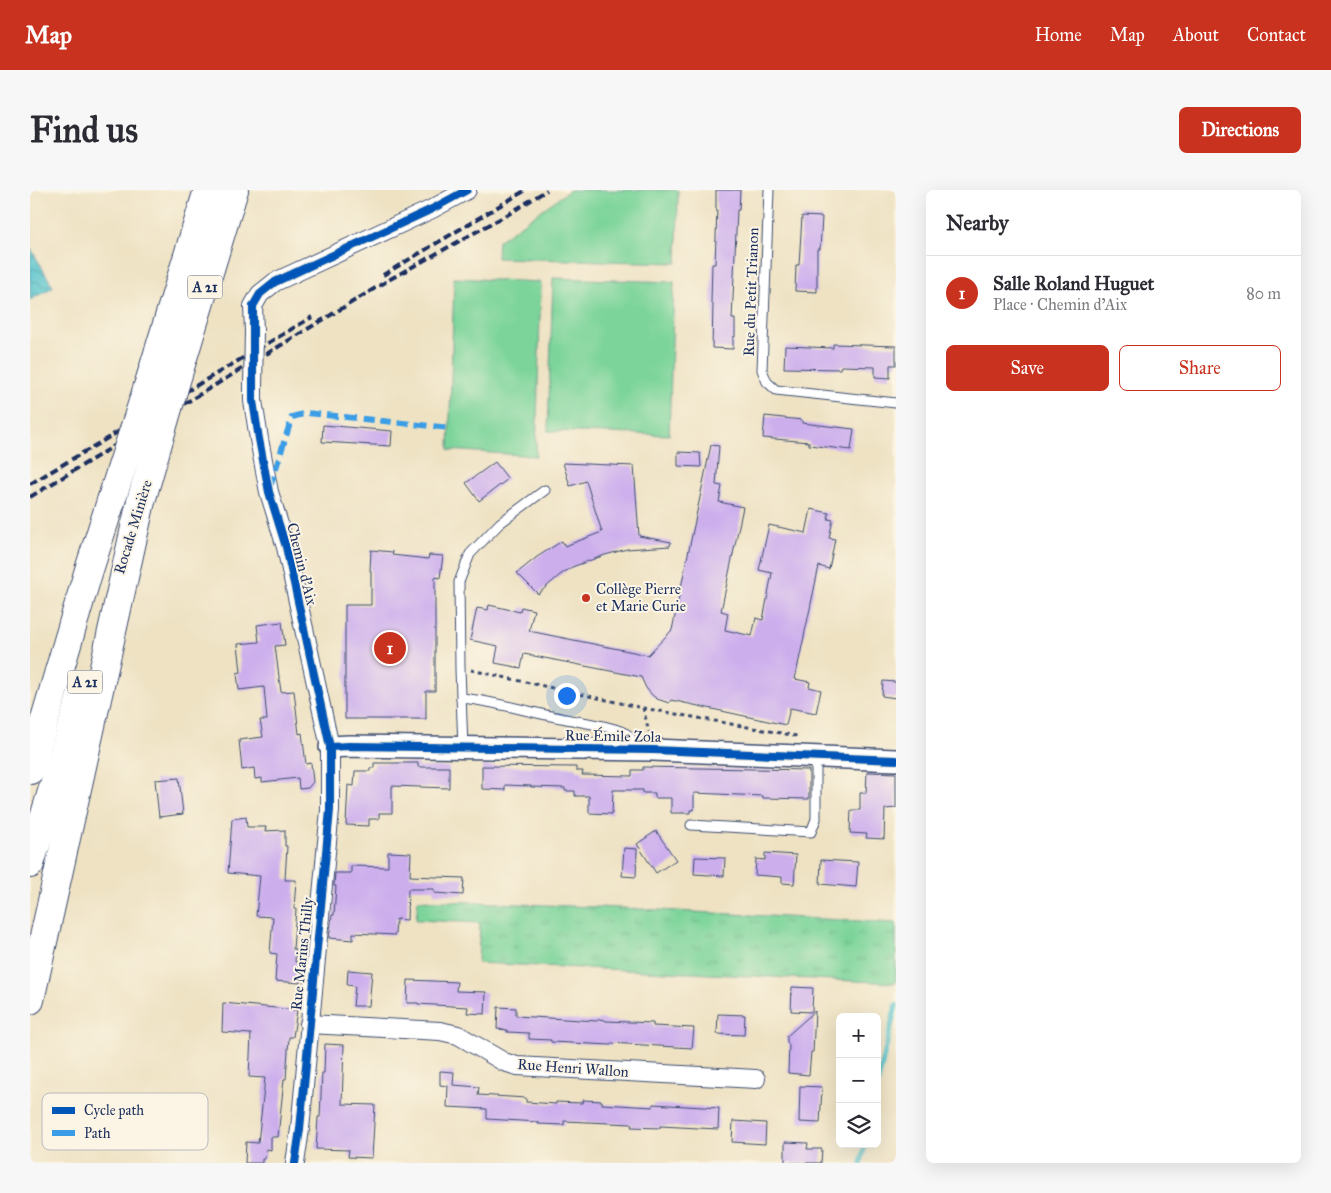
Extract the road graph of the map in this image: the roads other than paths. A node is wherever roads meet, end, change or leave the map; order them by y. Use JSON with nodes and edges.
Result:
{"nodes":[{"id":1,"x":208,"y":190,"type":"edge"},
{"id":2,"x":234,"y":190,"type":"edge"},
{"id":3,"x":466,"y":190,"type":"edge"},
{"id":4,"x":768,"y":190,"type":"edge"},
{"id":5,"x":162,"y":383,"type":"junction"},
{"id":6,"x":896,"y":403,"type":"edge"},
{"id":7,"x":545,"y":490,"type":"dead end"},
{"id":8,"x":141,"y":501,"type":"junction"},
{"id":9,"x":88,"y":573,"type":"junction"},
{"id":10,"x":462,"y":698,"type":"junction"},
{"id":11,"x":30,"y":718,"type":"edge"},
{"id":12,"x":330,"y":748,"type":"junction"},
{"id":13,"x":463,"y":748,"type":"junction"},
{"id":14,"x":645,"y":750,"type":"junction"},
{"id":15,"x":816,"y":756,"type":"junction"},
{"id":16,"x":896,"y":760,"type":"edge"},
{"id":17,"x":30,"y":770,"type":"edge"},
{"id":18,"x":691,"y":825,"type":"dead end"},
{"id":19,"x":30,"y":864,"type":"edge"},
{"id":20,"x":30,"y":1000,"type":"edge"},
{"id":21,"x":309,"y":1024,"type":"junction"},
{"id":22,"x":756,"y":1079,"type":"dead end"},
{"id":23,"x":295,"y":1163,"type":"edge"}],
"edges":[{"from":1,"to":5,"type":"highway","name":"Rocade Minière","number":"A 21"},
{"from":2,"to":5,"type":"highway","name":"Rocade Minière","number":"A 21"},
{"from":3,"to":12,"type":"street","name":"Chemin d'Aix","bridge":true},
{"from":4,"to":6,"type":"lane","name":"Rue du Petit Trianon"},
{"from":5,"to":8,"type":"highway","name":"Rocade Minière","number":"A 21","bridge":true},
{"from":5,"to":9,"type":"highway","name":"Rocade Minière","number":"A 21","bridge":true},
{"from":7,"to":10,"type":"lane"},
{"from":8,"to":19,"type":"highway","name":"Rocade Minière","number":"A 21"},
{"from":8,"to":20,"type":"highway"},
{"from":9,"to":11,"type":"highway"},
{"from":9,"to":17,"type":"highway","name":"Rocade Minière","number":"A 21"},
{"from":10,"to":13,"type":"lane"},
{"from":10,"to":14,"type":"lane"},
{"from":12,"to":13,"type":"street","name":"Rue Émile Zola"},
{"from":12,"to":21,"type":"street","name":"Rue Marius Thilly"},
{"from":13,"to":14,"type":"street","name":"Rue Émile Zola"},
{"from":14,"to":15,"type":"street","name":"Rue Émile Zola"},
{"from":15,"to":16,"type":"street","name":"Rue Émile Zola"},
{"from":15,"to":18,"type":"lane"},
{"from":21,"to":22,"type":"street","name":"Rue Henri Wallon"},
{"from":21,"to":23,"type":"street","name":"Rue Marius Thilly"}]}
